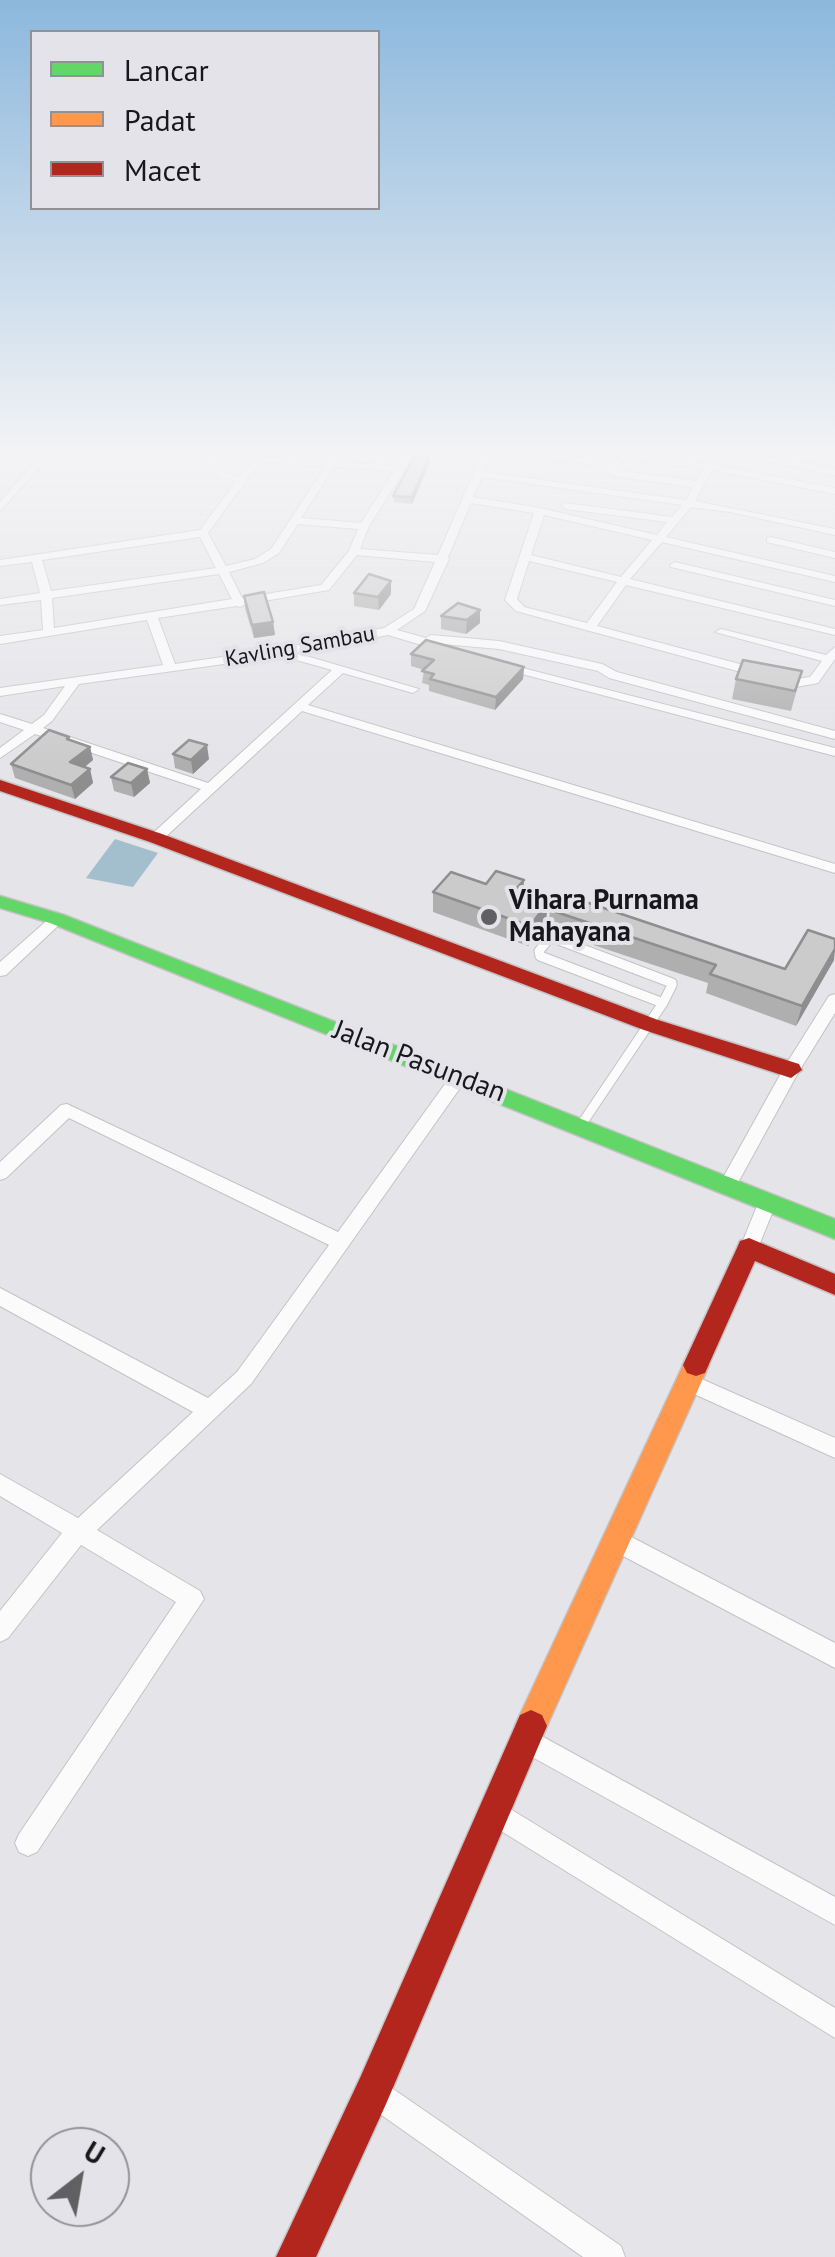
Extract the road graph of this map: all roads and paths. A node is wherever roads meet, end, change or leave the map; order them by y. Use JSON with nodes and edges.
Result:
{"nodes":[{"id":1,"x":61,"y":554,"type":"edge"},
{"id":2,"x":216,"y":554,"type":"edge"},
{"id":3,"x":271,"y":554,"type":"edge"},
{"id":4,"x":352,"y":554,"type":"edge"},
{"id":5,"x":384,"y":554,"type":"edge"},
{"id":6,"x":446,"y":554,"type":"edge"},
{"id":7,"x":646,"y":554,"type":"edge"},
{"id":8,"x":683,"y":554,"type":"edge"},
{"id":9,"x":733,"y":554,"type":"edge"},
{"id":10,"x":525,"y":557,"type":"joint"},
{"id":11,"x":36,"y":558,"type":"junction"},
{"id":12,"x":444,"y":559,"type":"junction"},
{"id":13,"x":0,"y":563,"type":"edge"},
{"id":14,"x":675,"y":565,"type":"junction"},
{"id":15,"x":224,"y":570,"type":"junction"},
{"id":16,"x":835,"y":579,"type":"edge"},
{"id":17,"x":624,"y":580,"type":"junction"},
{"id":18,"x":657,"y":587,"type":"junction"},
{"id":19,"x":46,"y":595,"type":"junction"},
{"id":20,"x":0,"y":602,"type":"edge"},
{"id":21,"x":835,"y":603,"type":"edge"},
{"id":22,"x":240,"y":604,"type":"junction"},
{"id":23,"x":152,"y":618,"type":"junction"},
{"id":24,"x":589,"y":629,"type":"junction"},
{"id":25,"x":388,"y":631,"type":"junction"},
{"id":26,"x":721,"y":632,"type":"dead end"},
{"id":27,"x":835,"y":632,"type":"edge"},
{"id":28,"x":49,"y":634,"type":"junction"},
{"id":29,"x":0,"y":640,"type":"edge"},
{"id":30,"x":421,"y":641,"type":"junction"},
{"id":31,"x":526,"y":650,"type":"junction"},
{"id":32,"x":282,"y":652,"type":"junction"},
{"id":33,"x":832,"y":655,"type":"edge"},
{"id":34,"x":474,"y":656,"type":"edge"},
{"id":35,"x":492,"y":662,"type":"edge"},
{"id":36,"x":170,"y":667,"type":"junction"},
{"id":37,"x":510,"y":667,"type":"junction"},
{"id":38,"x":339,"y":670,"type":"junction"},
{"id":39,"x":75,"y":681,"type":"junction"},
{"id":40,"x":413,"y":689,"type":"dead end"},
{"id":41,"x":0,"y":692,"type":"edge"},
{"id":42,"x":300,"y":706,"type":"junction"},
{"id":43,"x":0,"y":718,"type":"edge"},
{"id":44,"x":34,"y":728,"type":"junction"},
{"id":45,"x":835,"y":735,"type":"edge"},
{"id":46,"x":835,"y":752,"type":"edge"},
{"id":47,"x":0,"y":754,"type":"edge"},
{"id":48,"x":0,"y":785,"type":"edge"},
{"id":49,"x":208,"y":787,"type":"junction"},
{"id":50,"x":156,"y":838,"type":"junction"},
{"id":51,"x":835,"y":869,"type":"edge"},
{"id":52,"x":0,"y":902,"type":"edge"},
{"id":53,"x":57,"y":919,"type":"junction"},
{"id":54,"x":0,"y":971,"type":"edge"},
{"id":55,"x":835,"y":1000,"type":"edge"},
{"id":56,"x":663,"y":1004,"type":"junction"},
{"id":57,"x":651,"y":1025,"type":"junction"},
{"id":58,"x":790,"y":1070,"type":"junction"},
{"id":59,"x":459,"y":1077,"type":"junction"},
{"id":60,"x":580,"y":1125,"type":"junction"},
{"id":61,"x":0,"y":1173,"type":"edge"},
{"id":62,"x":728,"y":1185,"type":"junction"},
{"id":63,"x":768,"y":1201,"type":"junction"},
{"id":64,"x":835,"y":1229,"type":"edge"},
{"id":65,"x":343,"y":1242,"type":"junction"},
{"id":66,"x":749,"y":1248,"type":"junction"},
{"id":67,"x":835,"y":1285,"type":"edge"},
{"id":68,"x":0,"y":1296,"type":"edge"},
{"id":69,"x":688,"y":1382,"type":"junction"},
{"id":70,"x":210,"y":1410,"type":"junction"},
{"id":71,"x":835,"y":1448,"type":"edge"},
{"id":72,"x":0,"y":1484,"type":"edge"},
{"id":73,"x":79,"y":1532,"type":"junction"},
{"id":74,"x":616,"y":1540,"type":"junction"},
{"id":75,"x":0,"y":1630,"type":"edge"},
{"id":76,"x":835,"y":1656,"type":"edge"},
{"id":77,"x":526,"y":1738,"type":"junction"},
{"id":78,"x":494,"y":1812,"type":"junction"},
{"id":79,"x":28,"y":1843,"type":"dead end"},
{"id":80,"x":835,"y":1912,"type":"edge"},
{"id":81,"x":835,"y":2024,"type":"edge"},
{"id":82,"x":372,"y":2091,"type":"junction"},
{"id":83,"x":296,"y":2257,"type":"edge"},
{"id":84,"x":610,"y":2257,"type":"edge"}],
"edges":[{"from":1,"to":11,"type":"street"},
{"from":2,"to":15,"type":"street"},
{"from":3,"to":15,"type":"street"},
{"from":4,"to":22,"type":"street"},
{"from":5,"to":12,"type":"street"},
{"from":6,"to":12,"type":"street","name":"Kavling Sambau"},
{"from":7,"to":17,"type":"street"},
{"from":8,"to":14,"type":"street"},
{"from":9,"to":16,"type":"street"},
{"from":10,"to":17,"type":"street"},
{"from":10,"to":24,"type":"street"},
{"from":11,"to":13,"type":"street"},
{"from":11,"to":19,"type":"street"},
{"from":12,"to":25,"type":"street","name":"Kavling Sambau"},
{"from":14,"to":18,"type":"street"},
{"from":14,"to":21,"type":"street"},
{"from":15,"to":19,"type":"street"},
{"from":15,"to":22,"type":"street"},
{"from":17,"to":18,"type":"street"},
{"from":17,"to":24,"type":"street"},
{"from":18,"to":27,"type":"street"},
{"from":19,"to":20,"type":"street"},
{"from":19,"to":28,"type":"street"},
{"from":22,"to":23,"type":"street"},
{"from":23,"to":28,"type":"street"},
{"from":23,"to":36,"type":"street"},
{"from":24,"to":33,"type":"street"},
{"from":25,"to":30,"type":"street"},
{"from":25,"to":32,"type":"street","name":"Kavling Sambau"},
{"from":26,"to":33,"type":"street"},
{"from":28,"to":29,"type":"street"},
{"from":30,"to":31,"type":"street"},
{"from":30,"to":34,"type":"street"},
{"from":31,"to":37,"type":"street"},
{"from":31,"to":45,"type":"street"},
{"from":32,"to":36,"type":"street","name":"Kavling Sambau"},
{"from":32,"to":38,"type":"street"},
{"from":35,"to":37,"type":"street"},
{"from":36,"to":39,"type":"street","name":"Kavling Sambau"},
{"from":37,"to":46,"type":"street"},
{"from":38,"to":40,"type":"street"},
{"from":38,"to":42,"type":"street"},
{"from":39,"to":41,"type":"street","name":"Kavling Sambau"},
{"from":39,"to":44,"type":"street"},
{"from":42,"to":49,"type":"street"},
{"from":42,"to":51,"type":"street"},
{"from":43,"to":44,"type":"street"},
{"from":44,"to":47,"type":"street"},
{"from":44,"to":49,"type":"street"},
{"from":48,"to":50,"type":"street"},
{"from":49,"to":50,"type":"street"},
{"from":50,"to":57,"type":"street"},
{"from":52,"to":53,"type":"street","name":"Jalan Pasundan"},
{"from":53,"to":54,"type":"street"},
{"from":53,"to":59,"type":"street","name":"Jalan Pasundan"},
{"from":55,"to":58,"type":"street"},
{"from":56,"to":56,"type":"lane"},
{"from":56,"to":57,"type":"lane"},
{"from":57,"to":58,"type":"street"},
{"from":57,"to":60,"type":"lane"},
{"from":58,"to":62,"type":"street"},
{"from":59,"to":60,"type":"street","name":"Jalan Pasundan"},
{"from":59,"to":65,"type":"street"},
{"from":60,"to":62,"type":"street","name":"Jalan Pasundan"},
{"from":61,"to":65,"type":"street"},
{"from":62,"to":63,"type":"street","name":"Jalan Pasundan"},
{"from":63,"to":64,"type":"street","name":"Jalan Pasundan"},
{"from":63,"to":66,"type":"street"},
{"from":65,"to":70,"type":"street"},
{"from":66,"to":67,"type":"street"},
{"from":66,"to":69,"type":"street"},
{"from":68,"to":70,"type":"street"},
{"from":69,"to":71,"type":"street"},
{"from":69,"to":74,"type":"street"},
{"from":70,"to":73,"type":"street"},
{"from":72,"to":73,"type":"street"},
{"from":73,"to":75,"type":"street"},
{"from":73,"to":79,"type":"street"},
{"from":74,"to":76,"type":"street"},
{"from":74,"to":77,"type":"street"},
{"from":77,"to":78,"type":"street"},
{"from":77,"to":80,"type":"street"},
{"from":78,"to":81,"type":"street"},
{"from":78,"to":82,"type":"street"},
{"from":82,"to":83,"type":"street"},
{"from":82,"to":84,"type":"street"}]}
